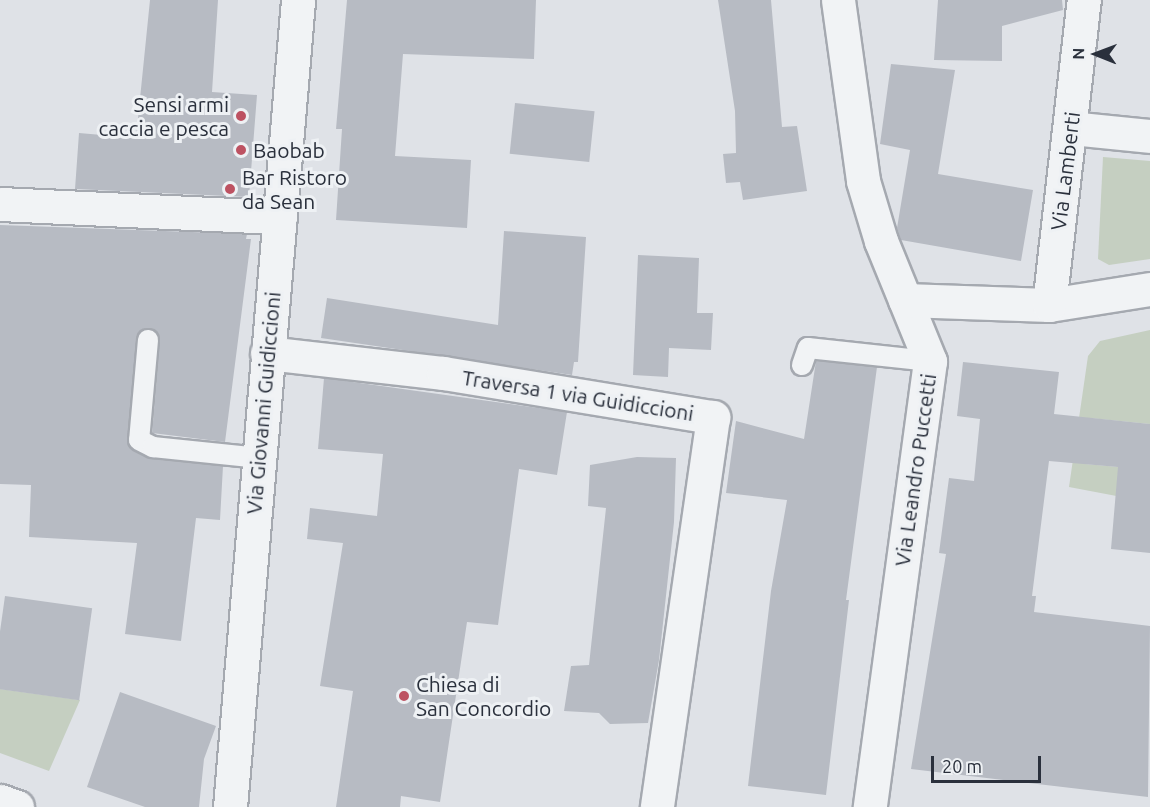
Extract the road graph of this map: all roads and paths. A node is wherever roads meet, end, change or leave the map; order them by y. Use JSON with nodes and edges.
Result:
{"nodes":[{"id":1,"x":298,"y":0,"type":"edge"},
{"id":2,"x":838,"y":0,"type":"edge"},
{"id":3,"x":1084,"y":0,"type":"edge"},
{"id":4,"x":1071,"y":128,"type":"junction"},
{"id":5,"x":1150,"y":136,"type":"edge"},
{"id":6,"x":0,"y":204,"type":"edge"},
{"id":7,"x":280,"y":217,"type":"junction"},
{"id":8,"x":1150,"y":289,"type":"edge"},
{"id":9,"x":905,"y":300,"type":"junction"},
{"id":10,"x":1049,"y":305,"type":"junction"},
{"id":11,"x":148,"y":340,"type":"dead end"},
{"id":12,"x":267,"y":352,"type":"junction"},
{"id":13,"x":930,"y":362,"type":"junction"},
{"id":14,"x":802,"y":365,"type":"dead end"},
{"id":15,"x":259,"y":458,"type":"junction"},
{"id":16,"x":0,"y":801,"type":"edge"},
{"id":17,"x":17,"y":807,"type":"edge"},
{"id":18,"x":230,"y":807,"type":"edge"},
{"id":19,"x":657,"y":807,"type":"edge"},
{"id":20,"x":870,"y":807,"type":"edge"}],
"edges":[{"from":1,"to":7,"type":"street","name":"Via Giovanni Guidiccioni"},
{"from":2,"to":9,"type":"street","name":"Via Leandro Puccetti"},
{"from":3,"to":4,"type":"street","name":"Via Lamberti"},
{"from":4,"to":5,"type":"street"},
{"from":4,"to":10,"type":"street","name":"Via Lamberti"},
{"from":6,"to":7,"type":"street"},
{"from":7,"to":12,"type":"street","name":"Via Giovanni Guidiccioni"},
{"from":8,"to":10,"type":"street"},
{"from":9,"to":10,"type":"street"},
{"from":9,"to":13,"type":"street","name":"Via Leandro Puccetti"},
{"from":11,"to":15,"type":"lane"},
{"from":12,"to":15,"type":"street","name":"Via Giovanni Guidiccioni"},
{"from":12,"to":19,"type":"street","name":"Traversa 1 via Guidiccioni"},
{"from":13,"to":14,"type":"lane"},
{"from":13,"to":20,"type":"street","name":"Via Leandro Puccetti"},
{"from":15,"to":18,"type":"street","name":"Via Giovanni Guidiccioni"},
{"from":16,"to":17,"type":"street"}]}
